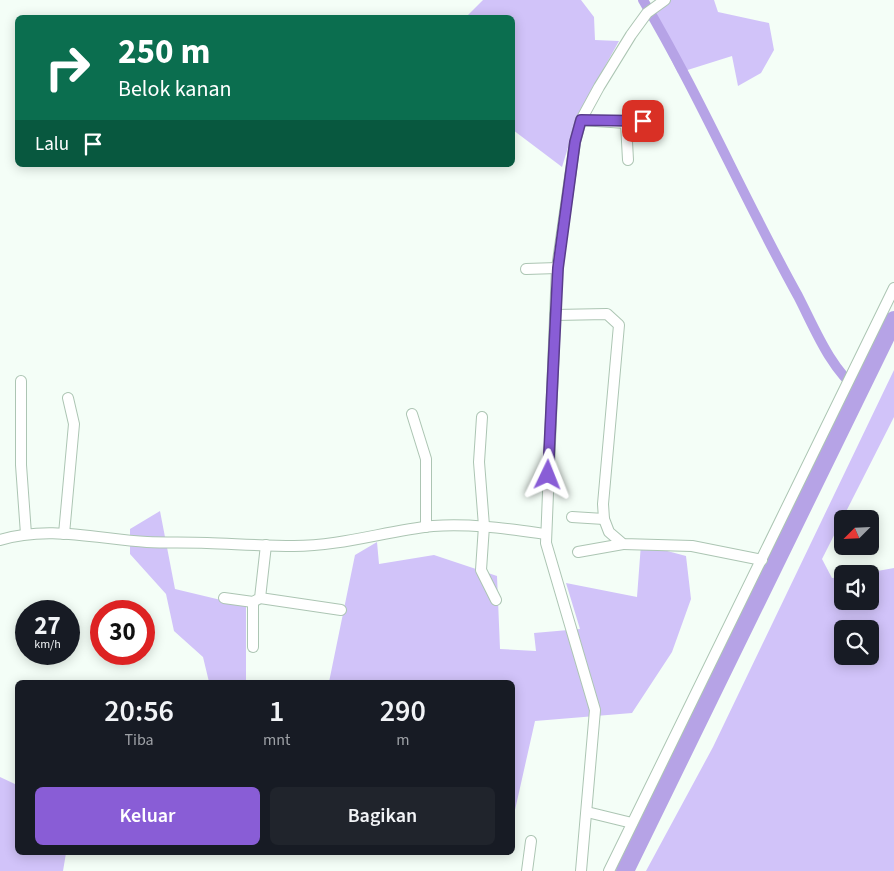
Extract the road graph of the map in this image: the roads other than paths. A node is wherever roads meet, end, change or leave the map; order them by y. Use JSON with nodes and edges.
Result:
{"nodes":[{"id":1,"x":666,"y":0,"type":"edge"},
{"id":2,"x":656,"y":118,"type":"dead end"},
{"id":3,"x":581,"y":120,"type":"junction"},
{"id":4,"x":626,"y":122,"type":"junction"},
{"id":5,"x":628,"y":160,"type":"dead end"},
{"id":6,"x":558,"y":268,"type":"junction"},
{"id":7,"x":526,"y":269,"type":"dead end"},
{"id":8,"x":894,"y":288,"type":"edge"},
{"id":9,"x":555,"y":314,"type":"junction"},
{"id":10,"x":21,"y":381,"type":"dead end"},
{"id":11,"x":68,"y":398,"type":"dead end"},
{"id":12,"x":412,"y":414,"type":"dead end"},
{"id":13,"x":482,"y":417,"type":"dead end"},
{"id":14,"x":572,"y":518,"type":"dead end"},
{"id":15,"x":604,"y":519,"type":"junction"},
{"id":16,"x":484,"y":526,"type":"junction"},
{"id":17,"x":426,"y":527,"type":"junction"},
{"id":18,"x":26,"y":534,"type":"junction"},
{"id":19,"x":64,"y":534,"type":"junction"},
{"id":20,"x":546,"y":534,"type":"junction"},
{"id":21,"x":0,"y":540,"type":"edge"},
{"id":22,"x":623,"y":544,"type":"junction"},
{"id":23,"x":266,"y":545,"type":"junction"},
{"id":24,"x":578,"y":552,"type":"dead end"},
{"id":25,"x":762,"y":560,"type":"junction"},
{"id":26,"x":224,"y":598,"type":"dead end"},
{"id":27,"x":256,"y":600,"type":"junction"},
{"id":28,"x":496,"y":600,"type":"dead end"},
{"id":29,"x":341,"y":610,"type":"dead end"},
{"id":30,"x":252,"y":647,"type":"dead end"},
{"id":31,"x":587,"y":812,"type":"junction"},
{"id":32,"x":632,"y":823,"type":"junction"},
{"id":33,"x":531,"y":841,"type":"dead end"},
{"id":34,"x":527,"y":871,"type":"edge"},
{"id":35,"x":581,"y":871,"type":"edge"},
{"id":36,"x":608,"y":871,"type":"edge"}],
"edges":[{"from":1,"to":3,"type":"street"},
{"from":2,"to":4,"type":"street"},
{"from":3,"to":4,"type":"street"},
{"from":3,"to":6,"type":"street"},
{"from":4,"to":5,"type":"street"},
{"from":6,"to":7,"type":"street"},
{"from":6,"to":9,"type":"street"},
{"from":8,"to":25,"type":"street"},
{"from":9,"to":15,"type":"street"},
{"from":9,"to":20,"type":"street"},
{"from":10,"to":18,"type":"street"},
{"from":11,"to":19,"type":"street"},
{"from":12,"to":17,"type":"street"},
{"from":13,"to":16,"type":"street"},
{"from":14,"to":15,"type":"street"},
{"from":15,"to":22,"type":"street"},
{"from":16,"to":17,"type":"street"},
{"from":16,"to":20,"type":"street"},
{"from":16,"to":28,"type":"street"},
{"from":17,"to":23,"type":"street"},
{"from":18,"to":19,"type":"street"},
{"from":18,"to":21,"type":"street"},
{"from":19,"to":23,"type":"street"},
{"from":20,"to":31,"type":"street"},
{"from":22,"to":24,"type":"street"},
{"from":22,"to":25,"type":"street"},
{"from":23,"to":27,"type":"street"},
{"from":25,"to":32,"type":"street"},
{"from":26,"to":27,"type":"street"},
{"from":27,"to":29,"type":"street"},
{"from":27,"to":30,"type":"street"},
{"from":31,"to":32,"type":"street"},
{"from":31,"to":35,"type":"street"},
{"from":32,"to":36,"type":"street"},
{"from":33,"to":34,"type":"street"}]}
